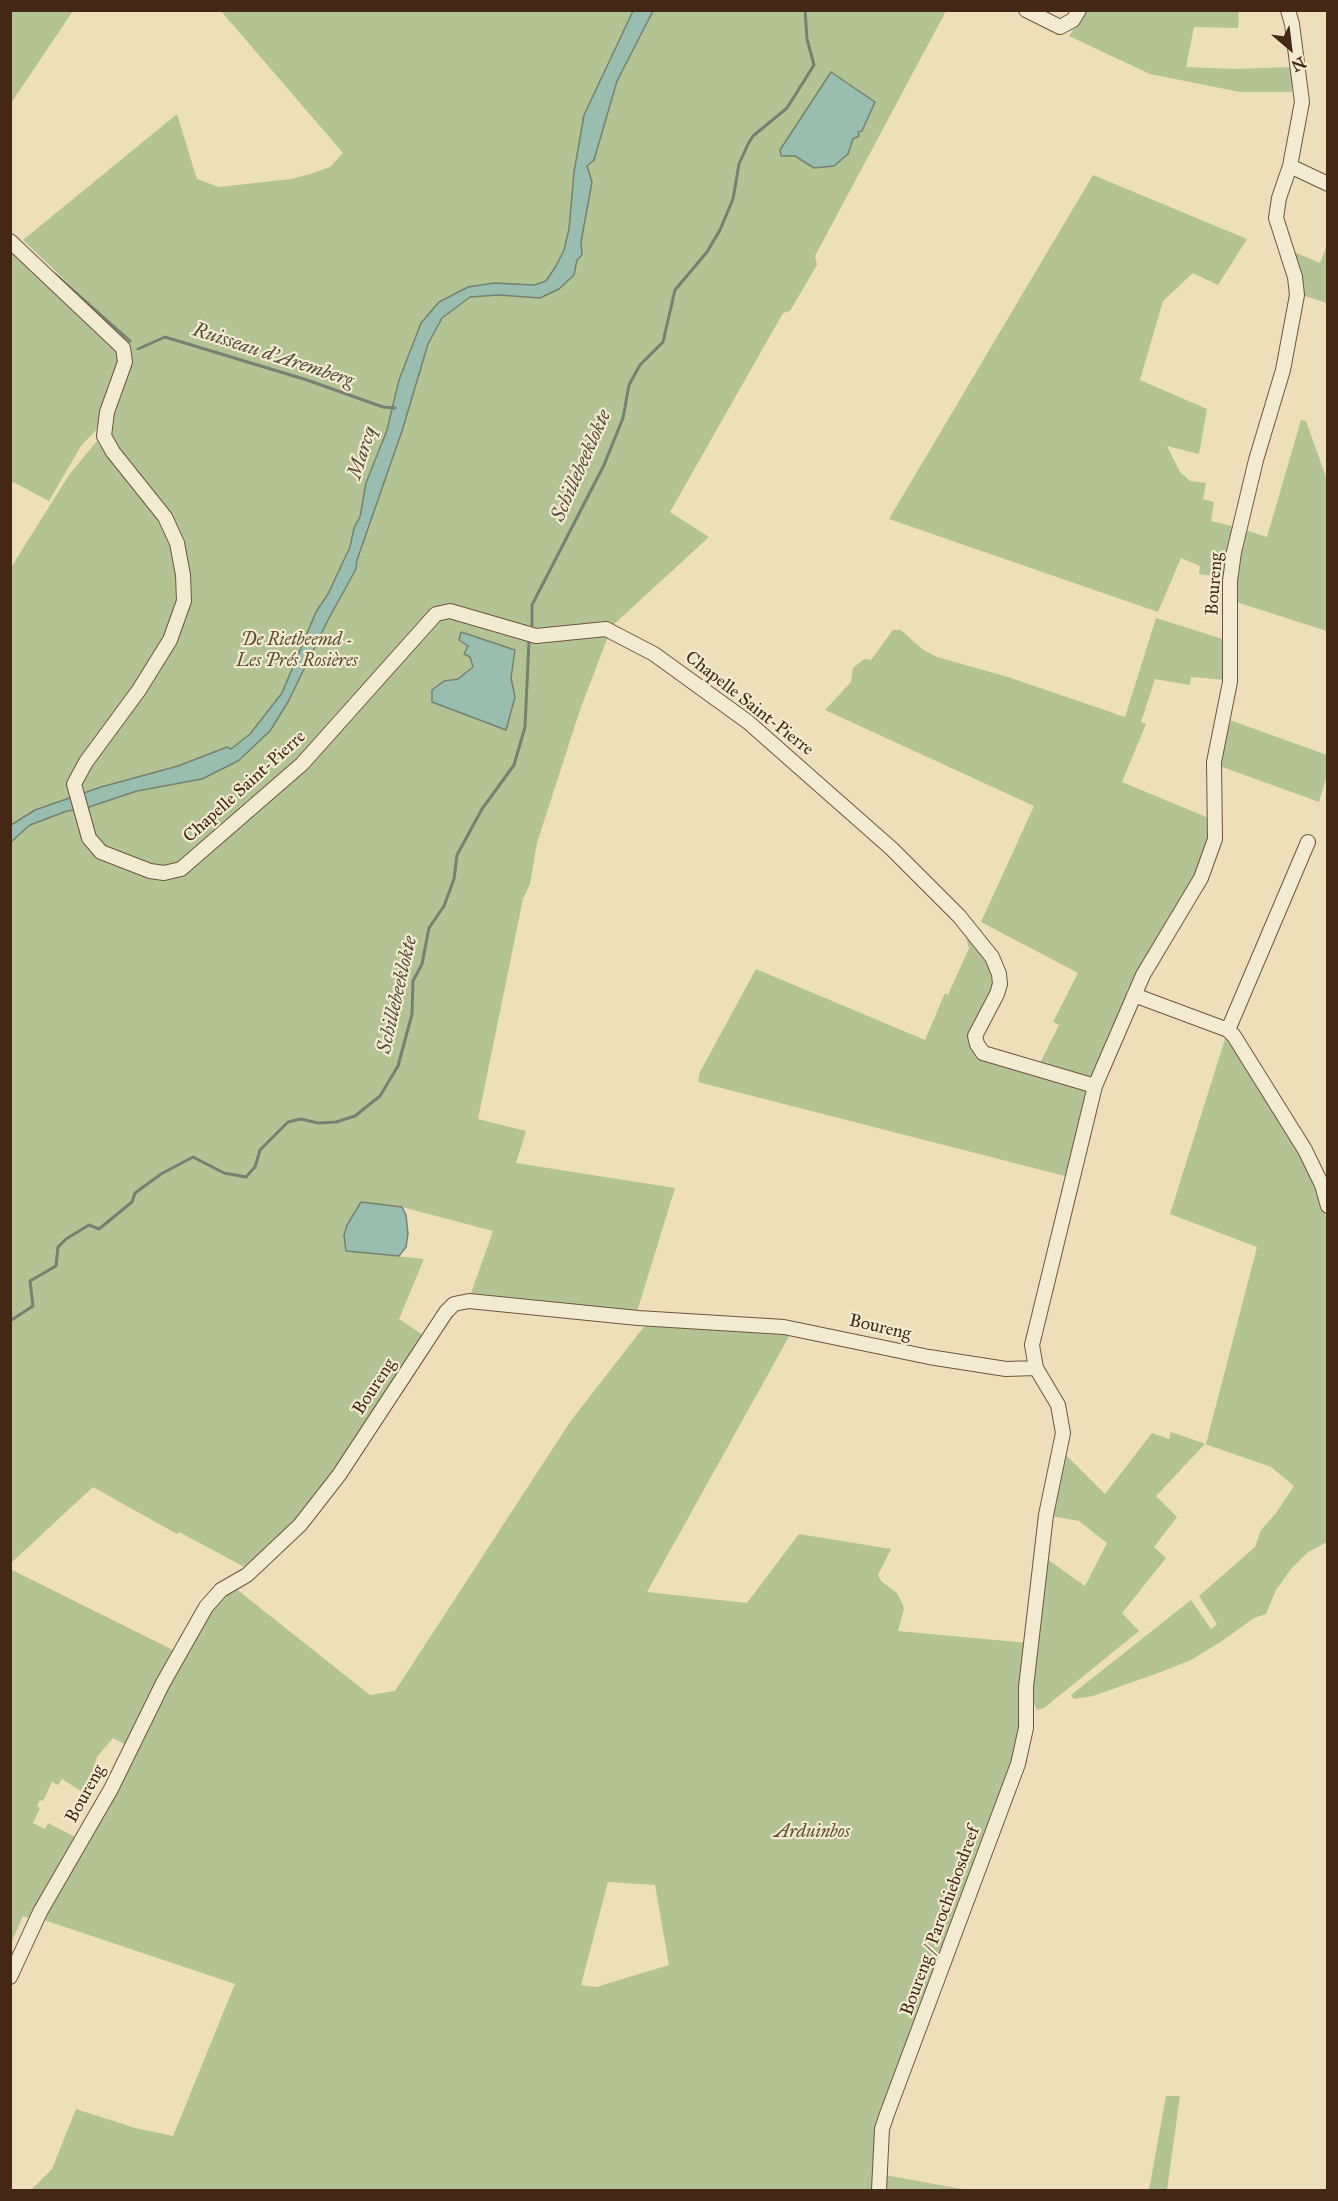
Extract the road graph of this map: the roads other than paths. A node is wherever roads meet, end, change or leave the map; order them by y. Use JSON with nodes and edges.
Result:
{"nodes":[{"id":1,"x":1026,"y":10,"type":"edge"},
{"id":2,"x":1078,"y":10,"type":"edge"},
{"id":3,"x":1288,"y":10,"type":"edge"},
{"id":4,"x":1290,"y":166,"type":"junction"},
{"id":5,"x":1328,"y":184,"type":"edge"},
{"id":6,"x":10,"y":241,"type":"edge"},
{"id":7,"x":1308,"y":842,"type":"dead end"},
{"id":8,"x":1134,"y":995,"type":"junction"},
{"id":9,"x":1228,"y":1030,"type":"junction"},
{"id":10,"x":1095,"y":1086,"type":"junction"},
{"id":11,"x":1328,"y":1206,"type":"edge"},
{"id":12,"x":1036,"y":1368,"type":"junction"},
{"id":13,"x":1026,"y":1728,"type":"joint"},
{"id":14,"x":10,"y":1977,"type":"edge"},
{"id":15,"x":879,"y":2190,"type":"edge"}],
"edges":[{"from":1,"to":2,"type":"street"},
{"from":3,"to":4,"type":"street","name":"Boureng"},
{"from":4,"to":5,"type":"street"},
{"from":4,"to":8,"type":"street","name":"Boureng"},
{"from":6,"to":10,"type":"street","name":"Chapelle Saint-Pierre"},
{"from":7,"to":9,"type":"street"},
{"from":8,"to":9,"type":"street"},
{"from":8,"to":10,"type":"street","name":"Boureng"},
{"from":9,"to":11,"type":"street"},
{"from":10,"to":12,"type":"street","name":"Boureng"},
{"from":12,"to":13,"type":"street","name":"Boureng"},
{"from":12,"to":14,"type":"street","name":"Boureng"},
{"from":13,"to":15,"type":"street","name":"Boureng / Parochiebosdreef"}]}
